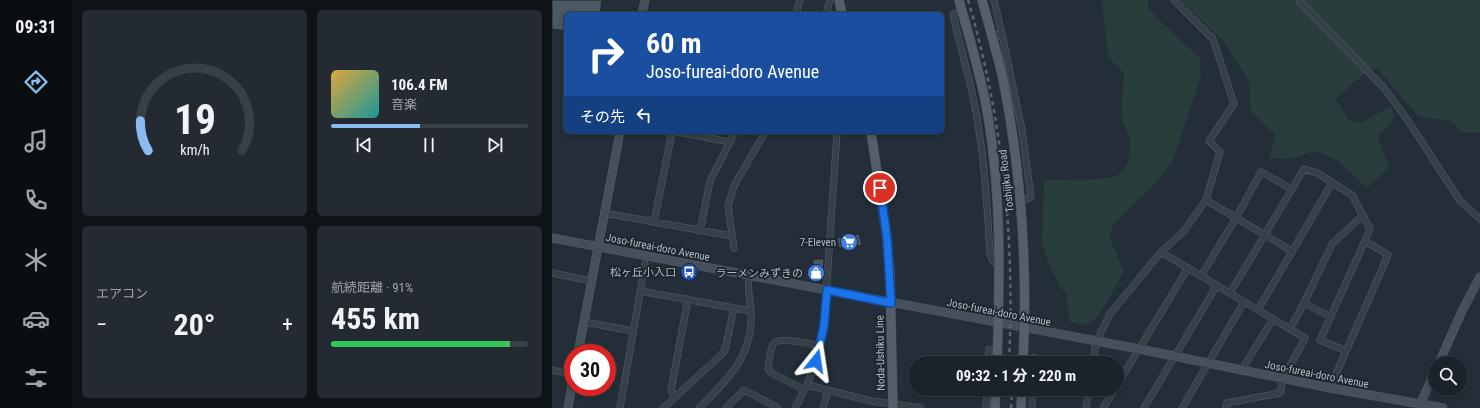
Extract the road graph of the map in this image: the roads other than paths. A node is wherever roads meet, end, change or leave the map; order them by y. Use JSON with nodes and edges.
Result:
{"nodes":[{"id":1,"x":645,"y":0,"type":"edge"},
{"id":2,"x":800,"y":0,"type":"edge"},
{"id":3,"x":830,"y":0,"type":"edge"},
{"id":4,"x":838,"y":0,"type":"edge"},
{"id":5,"x":959,"y":0,"type":"edge"},
{"id":6,"x":982,"y":0,"type":"edge"},
{"id":7,"x":994,"y":0,"type":"edge"},
{"id":8,"x":1174,"y":0,"type":"edge"},
{"id":9,"x":1299,"y":0,"type":"edge"},
{"id":10,"x":642,"y":12,"type":"edge"},
{"id":11,"x":797,"y":12,"type":"edge"},
{"id":12,"x":827,"y":12,"type":"edge"},
{"id":13,"x":841,"y":12,"type":"edge"},
{"id":14,"x":1002,"y":34,"type":"junction"},
{"id":15,"x":991,"y":36,"type":"junction"},
{"id":16,"x":620,"y":134,"type":"edge"},
{"id":17,"x":672,"y":134,"type":"edge"},
{"id":18,"x":688,"y":134,"type":"edge"},
{"id":19,"x":734,"y":134,"type":"edge"},
{"id":20,"x":764,"y":134,"type":"edge"},
{"id":21,"x":837,"y":134,"type":"edge"},
{"id":22,"x":871,"y":134,"type":"edge"},
{"id":23,"x":730,"y":142,"type":"junction"},
{"id":24,"x":1332,"y":183,"type":"junction"},
{"id":25,"x":1292,"y":189,"type":"junction"},
{"id":26,"x":1206,"y":200,"type":"junction"},
{"id":27,"x":1022,"y":201,"type":"junction"},
{"id":28,"x":604,"y":213,"type":"junction"},
{"id":29,"x":1363,"y":215,"type":"junction"},
{"id":30,"x":1236,"y":218,"type":"junction"},
{"id":31,"x":1480,"y":219,"type":"edge"},
{"id":32,"x":654,"y":222,"type":"junction"},
{"id":33,"x":700,"y":231,"type":"junction"},
{"id":34,"x":1265,"y":235,"type":"junction"},
{"id":35,"x":732,"y":236,"type":"junction"},
{"id":36,"x":552,"y":238,"type":"edge"},
{"id":37,"x":1365,"y":241,"type":"junction"},
{"id":38,"x":598,"y":246,"type":"junction"},
{"id":39,"x":734,"y":248,"type":"dead end"},
{"id":40,"x":1292,"y":251,"type":"junction"},
{"id":41,"x":1160,"y":252,"type":"junction"},
{"id":42,"x":645,"y":264,"type":"dead end"},
{"id":43,"x":1188,"y":268,"type":"junction"},
{"id":44,"x":552,"y":273,"type":"edge"},
{"id":45,"x":749,"y":276,"type":"junction"},
{"id":46,"x":1201,"y":276,"type":"junction"},
{"id":47,"x":1480,"y":277,"type":"edge"},
{"id":48,"x":592,"y":281,"type":"junction"},
{"id":49,"x":1217,"y":286,"type":"junction"},
{"id":50,"x":827,"y":290,"type":"junction"},
{"id":51,"x":640,"y":291,"type":"junction"},
{"id":52,"x":1230,"y":293,"type":"junction"},
{"id":53,"x":688,"y":299,"type":"junction"},
{"id":54,"x":1244,"y":302,"type":"junction"},
{"id":55,"x":891,"y":303,"type":"junction"},
{"id":56,"x":1304,"y":303,"type":"junction"},
{"id":57,"x":734,"y":308,"type":"junction"},
{"id":58,"x":1258,"y":310,"type":"junction"},
{"id":59,"x":751,"y":311,"type":"junction"},
{"id":60,"x":1331,"y":317,"type":"junction"},
{"id":61,"x":1273,"y":319,"type":"junction"},
{"id":62,"x":584,"y":322,"type":"junction"},
{"id":63,"x":998,"y":323,"type":"junction"},
{"id":64,"x":1025,"y":328,"type":"junction"},
{"id":65,"x":1290,"y":329,"type":"junction"},
{"id":66,"x":633,"y":331,"type":"junction"},
{"id":67,"x":1096,"y":342,"type":"junction"},
{"id":68,"x":580,"y":344,"type":"edge"},
{"id":69,"x":820,"y":346,"type":"junction"},
{"id":70,"x":989,"y":349,"type":"dead end"},
{"id":71,"x":1139,"y":350,"type":"junction"},
{"id":72,"x":1346,"y":351,"type":"junction"},
{"id":73,"x":988,"y":356,"type":"edge"},
{"id":74,"x":997,"y":356,"type":"edge"},
{"id":75,"x":1023,"y":356,"type":"edge"},
{"id":76,"x":1094,"y":356,"type":"edge"},
{"id":77,"x":1174,"y":356,"type":"junction"},
{"id":78,"x":1442,"y":356,"type":"edge"},
{"id":79,"x":1208,"y":363,"type":"junction"},
{"id":80,"x":552,"y":370,"type":"edge"},
{"id":81,"x":1241,"y":371,"type":"junction"},
{"id":82,"x":564,"y":373,"type":"edge"},
{"id":83,"x":1124,"y":374,"type":"edge"},
{"id":84,"x":1282,"y":379,"type":"junction"},
{"id":85,"x":1428,"y":387,"type":"edge"},
{"id":86,"x":806,"y":388,"type":"junction"},
{"id":87,"x":1330,"y":388,"type":"junction"},
{"id":88,"x":828,"y":392,"type":"junction"},
{"id":89,"x":570,"y":396,"type":"edge"},
{"id":90,"x":991,"y":396,"type":"edge"},
{"id":91,"x":992,"y":396,"type":"edge"},
{"id":92,"x":1022,"y":396,"type":"edge"},
{"id":93,"x":1033,"y":396,"type":"edge"},
{"id":94,"x":1088,"y":396,"type":"edge"},
{"id":95,"x":1111,"y":396,"type":"edge"},
{"id":96,"x":675,"y":397,"type":"junction"},
{"id":97,"x":870,"y":401,"type":"junction"},
{"id":98,"x":893,"y":406,"type":"edge"},
{"id":99,"x":1420,"y":406,"type":"edge"},
{"id":100,"x":568,"y":408,"type":"edge"},
{"id":101,"x":620,"y":408,"type":"edge"},
{"id":102,"x":663,"y":408,"type":"edge"},
{"id":103,"x":699,"y":408,"type":"edge"},
{"id":104,"x":726,"y":408,"type":"edge"},
{"id":105,"x":778,"y":408,"type":"edge"},
{"id":106,"x":795,"y":408,"type":"edge"},
{"id":107,"x":823,"y":408,"type":"edge"},
{"id":108,"x":868,"y":408,"type":"edge"},
{"id":109,"x":920,"y":408,"type":"edge"},
{"id":110,"x":986,"y":408,"type":"edge"},
{"id":111,"x":995,"y":408,"type":"edge"},
{"id":112,"x":1021,"y":408,"type":"edge"},
{"id":113,"x":1032,"y":408,"type":"edge"},
{"id":114,"x":1086,"y":408,"type":"edge"},
{"id":115,"x":1103,"y":408,"type":"edge"},
{"id":116,"x":1144,"y":408,"type":"edge"},
{"id":117,"x":1182,"y":408,"type":"edge"},
{"id":118,"x":1226,"y":408,"type":"edge"},
{"id":119,"x":1443,"y":408,"type":"edge"}],
"edges":[{"from":1,"to":10,"type":"street"},
{"from":2,"to":11,"type":"street"},
{"from":3,"to":12,"type":"street"},
{"from":4,"to":13,"type":"main road"},
{"from":5,"to":63,"type":"main road","name":"Toshijiku Road"},
{"from":6,"to":15,"type":"main road","name":"Toshijiku Road"},
{"from":7,"to":14,"type":"street"},
{"from":8,"to":26,"type":"street"},
{"from":9,"to":31,"type":"street"},
{"from":14,"to":15,"type":"street"},
{"from":14,"to":27,"type":"street"},
{"from":15,"to":27,"type":"main road","name":"Toshijiku Road"},
{"from":16,"to":28,"type":"street"},
{"from":17,"to":32,"type":"street"},
{"from":18,"to":23,"type":"street"},
{"from":19,"to":23,"type":"street"},
{"from":20,"to":35,"type":"street"},
{"from":21,"to":50,"type":"street"},
{"from":22,"to":55,"type":"main road","name":"Noda-Ushiku Line"},
{"from":23,"to":33,"type":"street"},
{"from":24,"to":25,"type":"street"},
{"from":24,"to":29,"type":"street"},
{"from":24,"to":40,"type":"street"},
{"from":25,"to":30,"type":"street"},
{"from":25,"to":34,"type":"street"},
{"from":26,"to":30,"type":"street"},
{"from":26,"to":41,"type":"street"},
{"from":27,"to":64,"type":"main road","name":"Toshijiku Road"},
{"from":28,"to":32,"type":"street"},
{"from":28,"to":38,"type":"street"},
{"from":29,"to":37,"type":"street"},
{"from":29,"to":56,"type":"street"},
{"from":30,"to":34,"type":"street"},
{"from":30,"to":46,"type":"street"},
{"from":32,"to":33,"type":"street"},
{"from":33,"to":35,"type":"street"},
{"from":34,"to":40,"type":"street"},
{"from":34,"to":52,"type":"street"},
{"from":35,"to":39,"type":"street"},
{"from":36,"to":38,"type":"street","name":"Joso-fureai-doro Avenue"},
{"from":37,"to":60,"type":"street"},
{"from":37,"to":72,"type":"street"},
{"from":38,"to":45,"type":"street","name":"Joso-fureai-doro Avenue"},
{"from":38,"to":48,"type":"street"},
{"from":40,"to":58,"type":"street"},
{"from":41,"to":43,"type":"street"},
{"from":41,"to":67,"type":"street"},
{"from":42,"to":51,"type":"street"},
{"from":43,"to":46,"type":"street"},
{"from":43,"to":71,"type":"street"},
{"from":44,"to":48,"type":"street"},
{"from":45,"to":50,"type":"street","name":"Joso-fureai-doro Avenue"},
{"from":45,"to":59,"type":"street"},
{"from":46,"to":49,"type":"street"},
{"from":47,"to":78,"type":"street"},
{"from":48,"to":62,"type":"street"},
{"from":49,"to":52,"type":"street"},
{"from":49,"to":77,"type":"street"},
{"from":50,"to":55,"type":"street","name":"Joso-fureai-doro Avenue"},
{"from":50,"to":69,"type":"street"},
{"from":51,"to":53,"type":"street"},
{"from":51,"to":66,"type":"street"},
{"from":52,"to":54,"type":"street"},
{"from":53,"to":57,"type":"street"},
{"from":53,"to":96,"type":"street"},
{"from":54,"to":58,"type":"street"},
{"from":54,"to":79,"type":"street"},
{"from":55,"to":63,"type":"street","name":"Joso-fureai-doro Avenue"},
{"from":55,"to":98,"type":"main road","name":"Noda-Ushiku Line"},
{"from":56,"to":60,"type":"street"},
{"from":56,"to":65,"type":"street"},
{"from":57,"to":59,"type":"street"},
{"from":57,"to":96,"type":"street"},
{"from":58,"to":61,"type":"street"},
{"from":59,"to":103,"type":"street"},
{"from":60,"to":72,"type":"street"},
{"from":61,"to":65,"type":"street"},
{"from":61,"to":81,"type":"street"},
{"from":62,"to":66,"type":"street"},
{"from":62,"to":68,"type":"street"},
{"from":63,"to":64,"type":"street","name":"Joso-fureai-doro Avenue"},
{"from":63,"to":74,"type":"main road","name":"Toshijiku Road"},
{"from":64,"to":67,"type":"street","name":"Joso-fureai-doro Avenue"},
{"from":64,"to":75,"type":"main road","name":"Toshijiku Road"},
{"from":65,"to":84,"type":"street"},
{"from":66,"to":101,"type":"street"},
{"from":67,"to":71,"type":"street","name":"Joso-fureai-doro Avenue"},
{"from":67,"to":76,"type":"street"},
{"from":69,"to":86,"type":"street"},
{"from":69,"to":86,"type":"street"},
{"from":70,"to":73,"type":"street"},
{"from":71,"to":77,"type":"street","name":"Joso-fureai-doro Avenue"},
{"from":71,"to":83,"type":"street"},
{"from":72,"to":87,"type":"street"},
{"from":77,"to":79,"type":"street","name":"Joso-fureai-doro Avenue"},
{"from":77,"to":116,"type":"street"},
{"from":79,"to":81,"type":"street","name":"Joso-fureai-doro Avenue"},
{"from":79,"to":117,"type":"street"},
{"from":80,"to":82,"type":"street"},
{"from":81,"to":84,"type":"street","name":"Joso-fureai-doro Avenue"},
{"from":84,"to":87,"type":"street","name":"Joso-fureai-doro Avenue"},
{"from":84,"to":118,"type":"street"},
{"from":85,"to":99,"type":"street"},
{"from":86,"to":88,"type":"street"},
{"from":86,"to":106,"type":"street"},
{"from":87,"to":99,"type":"street","name":"Joso-fureai-doro Avenue"},
{"from":88,"to":97,"type":"street"},
{"from":88,"to":107,"type":"street"},
{"from":89,"to":100,"type":"street"},
{"from":90,"to":110,"type":"street"},
{"from":91,"to":111,"type":"main road"},
{"from":92,"to":112,"type":"main road"},
{"from":93,"to":113,"type":"street"},
{"from":94,"to":114,"type":"street"},
{"from":95,"to":115,"type":"street"},
{"from":96,"to":102,"type":"street"},
{"from":97,"to":98,"type":"street"},
{"from":97,"to":108,"type":"street"},
{"from":98,"to":109,"type":"street"},
{"from":99,"to":119,"type":"street","name":"Joso-fureai-doro Avenue"},
{"from":104,"to":105,"type":"street"}]}
